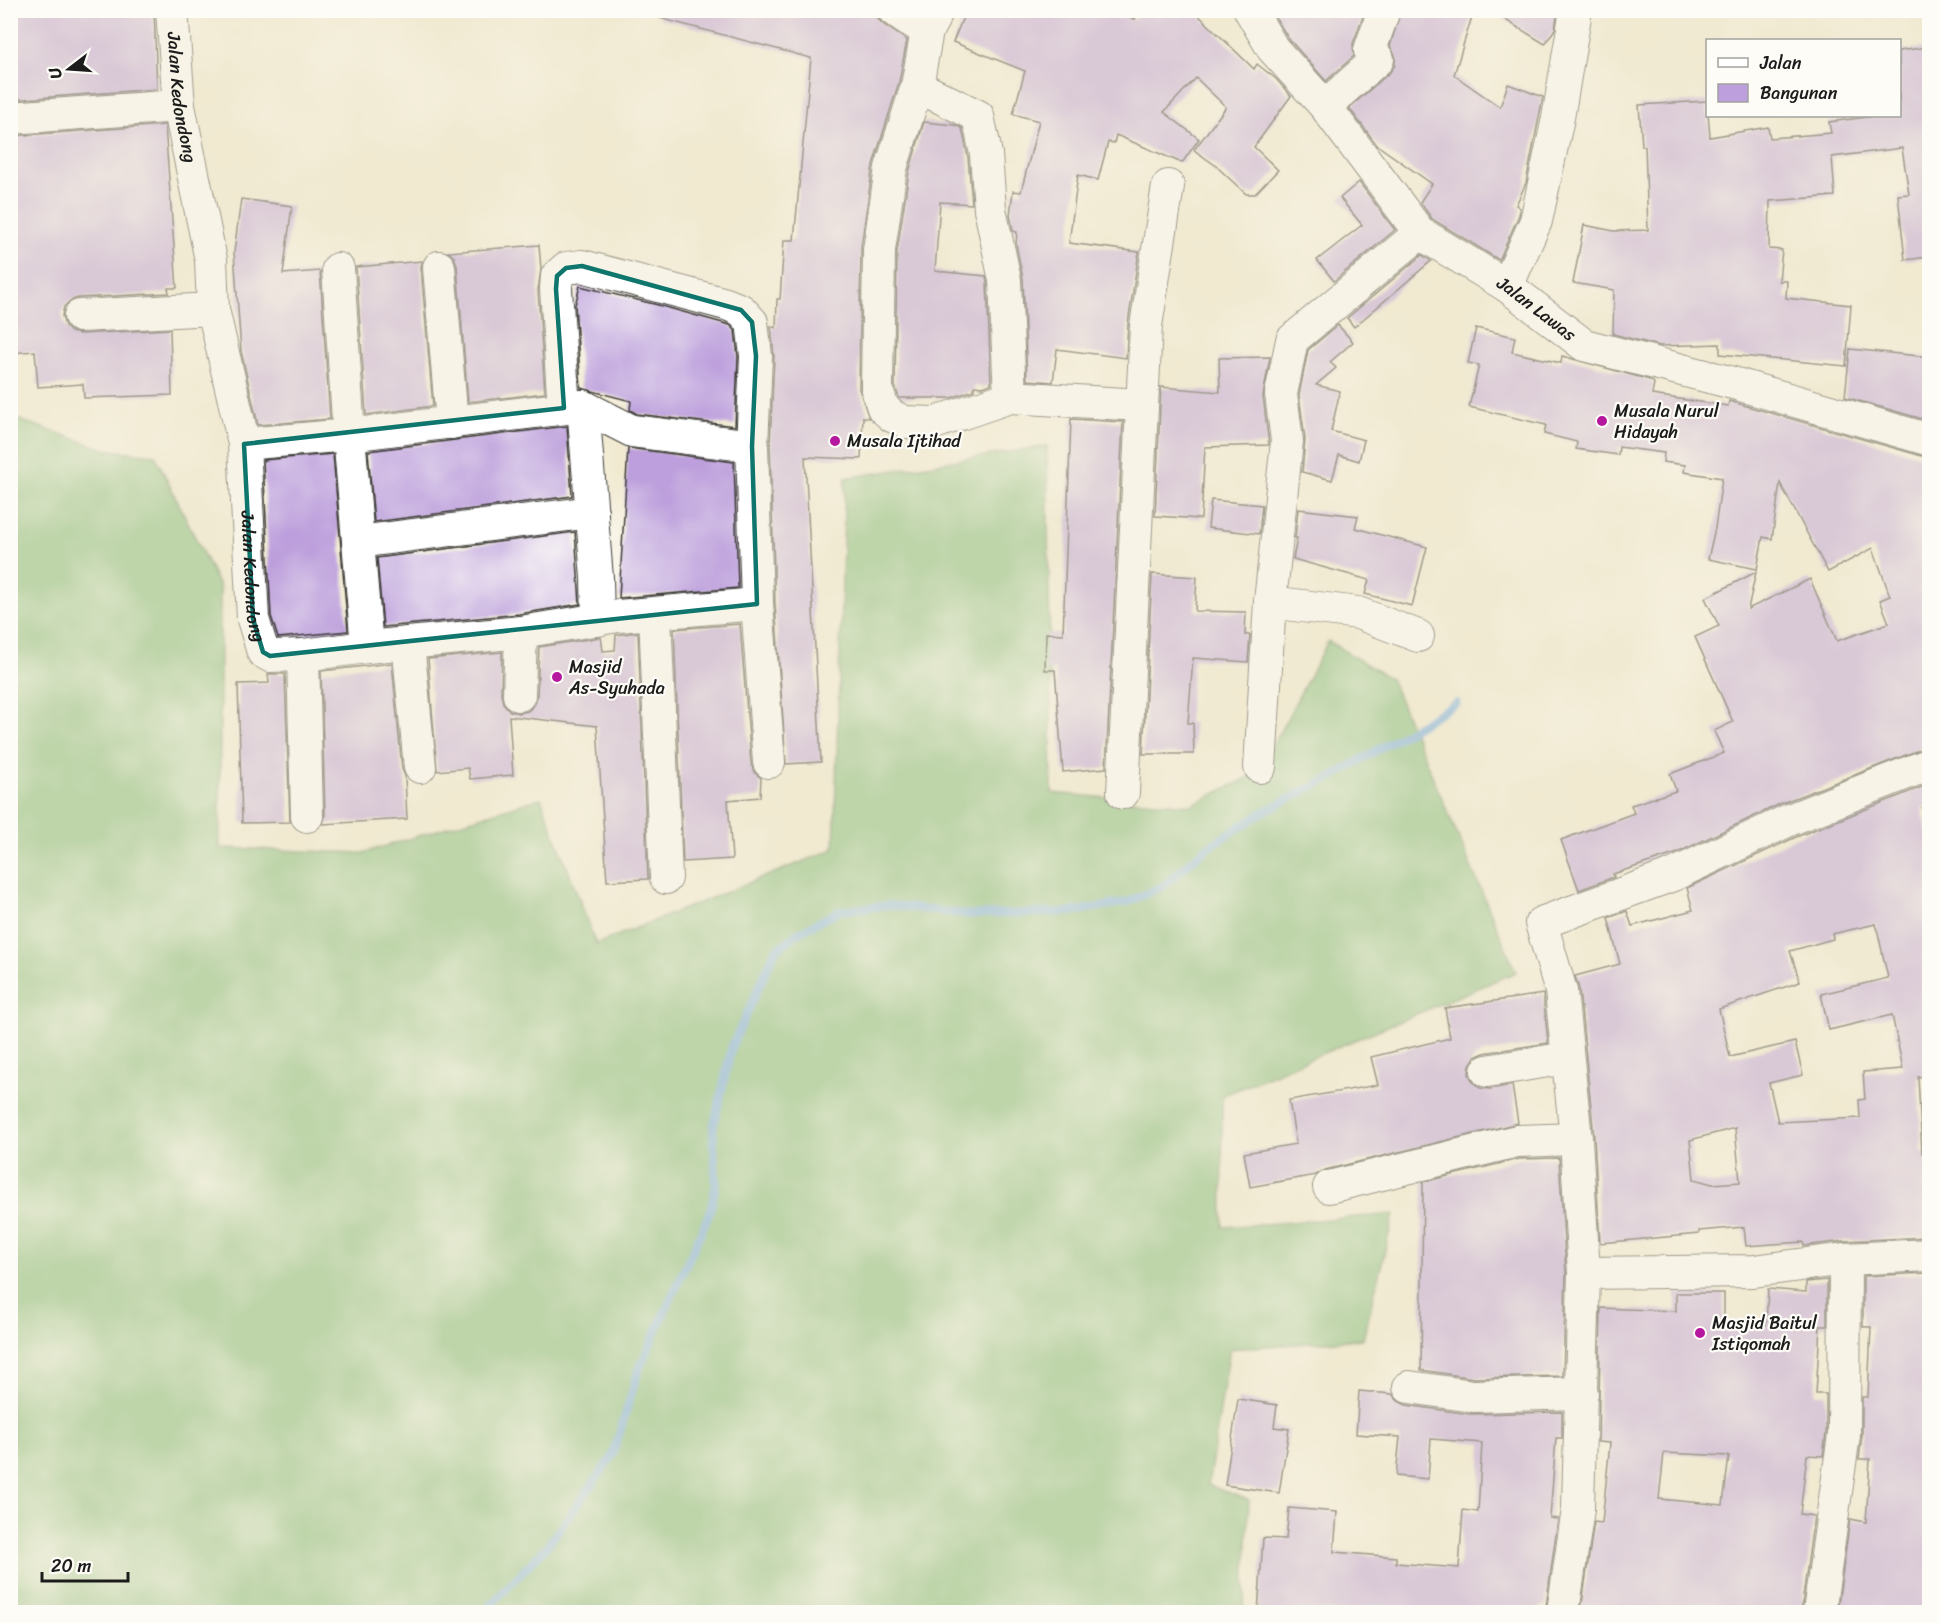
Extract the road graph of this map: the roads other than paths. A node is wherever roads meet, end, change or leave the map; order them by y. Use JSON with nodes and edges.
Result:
{"nodes":[{"id":1,"x":172,"y":10,"type":"edge"},
{"id":2,"x":894,"y":10,"type":"edge"},
{"id":3,"x":1251,"y":10,"type":"edge"},
{"id":4,"x":1384,"y":10,"type":"edge"},
{"id":5,"x":1576,"y":10,"type":"edge"},
{"id":6,"x":933,"y":21,"type":"edge"},
{"id":7,"x":917,"y":86,"type":"junction"},
{"id":8,"x":179,"y":106,"type":"junction"},
{"id":9,"x":1326,"y":106,"type":"junction"},
{"id":10,"x":10,"y":118,"type":"edge"},
{"id":11,"x":1168,"y":186,"type":"dead end"},
{"id":12,"x":1420,"y":233,"type":"junction"},
{"id":13,"x":439,"y":267,"type":"dead end"},
{"id":14,"x":338,"y":269,"type":"dead end"},
{"id":15,"x":1507,"y":286,"type":"junction"},
{"id":16,"x":213,"y":309,"type":"junction"},
{"id":17,"x":80,"y":316,"type":"dead end"},
{"id":18,"x":1010,"y":397,"type":"junction"},
{"id":19,"x":1141,"y":405,"type":"junction"},
{"id":20,"x":573,"y":407,"type":"junction"},
{"id":21,"x":452,"y":423,"type":"junction"},
{"id":22,"x":349,"y":435,"type":"junction"},
{"id":23,"x":1929,"y":440,"type":"edge"},
{"id":24,"x":243,"y":444,"type":"junction"},
{"id":25,"x":752,"y":446,"type":"junction"},
{"id":26,"x":592,"y":512,"type":"junction"},
{"id":27,"x":358,"y":542,"type":"junction"},
{"id":28,"x":1270,"y":602,"type":"junction"},
{"id":29,"x":757,"y":604,"type":"junction"},
{"id":30,"x":655,"y":614,"type":"junction"},
{"id":31,"x":598,"y":620,"type":"junction"},
{"id":32,"x":521,"y":632,"type":"junction"},
{"id":33,"x":1418,"y":636,"type":"dead end"},
{"id":34,"x":408,"y":644,"type":"junction"},
{"id":35,"x":367,"y":647,"type":"junction"},
{"id":36,"x":303,"y":655,"type":"junction"},
{"id":37,"x":519,"y":695,"type":"dead end"},
{"id":38,"x":770,"y":762,"type":"dead end"},
{"id":39,"x":1929,"y":764,"type":"edge"},
{"id":40,"x":420,"y":767,"type":"dead end"},
{"id":41,"x":1260,"y":767,"type":"dead end"},
{"id":42,"x":1123,"y":793,"type":"dead end"},
{"id":43,"x":307,"y":816,"type":"dead end"},
{"id":44,"x":666,"y":878,"type":"dead end"},
{"id":45,"x":1567,"y":1058,"type":"junction"},
{"id":46,"x":1487,"y":1071,"type":"dead end"},
{"id":47,"x":1576,"y":1139,"type":"junction"},
{"id":48,"x":1329,"y":1187,"type":"dead end"},
{"id":49,"x":1929,"y":1255,"type":"edge"},
{"id":50,"x":1845,"y":1259,"type":"junction"},
{"id":51,"x":1584,"y":1272,"type":"junction"},
{"id":52,"x":1409,"y":1387,"type":"dead end"},
{"id":53,"x":1582,"y":1393,"type":"junction"},
{"id":54,"x":1563,"y":1612,"type":"edge"},
{"id":55,"x":1819,"y":1612,"type":"edge"}],
"edges":[{"from":1,"to":8,"type":"street","name":"Jalan Kedondong"},
{"from":2,"to":6,"type":"street"},
{"from":3,"to":9,"type":"street","name":"Jalan Lawas"},
{"from":4,"to":9,"type":"street"},
{"from":5,"to":15,"type":"street"},
{"from":6,"to":7,"type":"street"},
{"from":7,"to":18,"type":"street"},
{"from":7,"to":18,"type":"street"},
{"from":8,"to":10,"type":"street"},
{"from":8,"to":16,"type":"street","name":"Jalan Kedondong"},
{"from":9,"to":12,"type":"street","name":"Jalan Lawas"},
{"from":11,"to":19,"type":"street"},
{"from":12,"to":15,"type":"street","name":"Jalan Lawas"},
{"from":12,"to":28,"type":"street"},
{"from":13,"to":21,"type":"street"},
{"from":14,"to":22,"type":"street"},
{"from":15,"to":23,"type":"street","name":"Jalan Lawas"},
{"from":16,"to":17,"type":"street"},
{"from":16,"to":24,"type":"street","name":"Jalan Kedondong"},
{"from":18,"to":19,"type":"street"},
{"from":19,"to":42,"type":"street"},
{"from":20,"to":21,"type":"street"},
{"from":20,"to":25,"type":"street"},
{"from":20,"to":25,"type":"street"},
{"from":20,"to":26,"type":"street"},
{"from":21,"to":22,"type":"street"},
{"from":22,"to":24,"type":"street"},
{"from":22,"to":27,"type":"street"},
{"from":24,"to":36,"type":"street","name":"Jalan Kedondong"},
{"from":25,"to":29,"type":"street"},
{"from":26,"to":27,"type":"street"},
{"from":26,"to":31,"type":"street"},
{"from":27,"to":35,"type":"street"},
{"from":28,"to":33,"type":"street"},
{"from":28,"to":41,"type":"street"},
{"from":29,"to":30,"type":"street","name":"Jalan Kedondong"},
{"from":29,"to":38,"type":"street"},
{"from":30,"to":31,"type":"street","name":"Jalan Kedondong"},
{"from":30,"to":44,"type":"street"},
{"from":31,"to":32,"type":"street","name":"Jalan Kedondong"},
{"from":32,"to":34,"type":"street","name":"Jalan Kedondong"},
{"from":32,"to":37,"type":"street"},
{"from":34,"to":35,"type":"street","name":"Jalan Kedondong"},
{"from":34,"to":40,"type":"street"},
{"from":35,"to":36,"type":"street","name":"Jalan Kedondong"},
{"from":36,"to":43,"type":"street"},
{"from":39,"to":45,"type":"street"},
{"from":45,"to":46,"type":"street"},
{"from":45,"to":47,"type":"street"},
{"from":47,"to":48,"type":"street"},
{"from":47,"to":51,"type":"street"},
{"from":49,"to":50,"type":"street"},
{"from":50,"to":51,"type":"street"},
{"from":50,"to":55,"type":"street"},
{"from":51,"to":53,"type":"street"},
{"from":52,"to":53,"type":"street"},
{"from":53,"to":54,"type":"street"}]}
